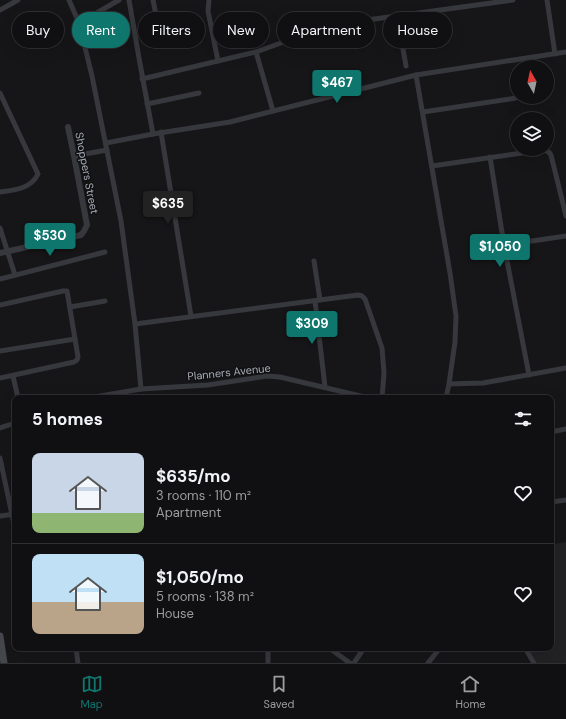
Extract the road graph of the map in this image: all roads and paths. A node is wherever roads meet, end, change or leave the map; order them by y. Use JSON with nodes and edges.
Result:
{"nodes":[{"id":1,"x":18,"y":0,"type":"edge"},
{"id":2,"x":69,"y":0,"type":"edge"},
{"id":3,"x":119,"y":0,"type":"edge"},
{"id":4,"x":130,"y":0,"type":"edge"},
{"id":5,"x":153,"y":0,"type":"edge"},
{"id":6,"x":209,"y":0,"type":"edge"},
{"id":7,"x":513,"y":0,"type":"edge"},
{"id":8,"x":547,"y":0,"type":"edge"},
{"id":9,"x":0,"y":10,"type":"edge"},
{"id":10,"x":75,"y":12,"type":"edge"},
{"id":11,"x":99,"y":12,"type":"edge"},
{"id":12,"x":155,"y":12,"type":"edge"},
{"id":13,"x":420,"y":12,"type":"edge"},
{"id":14,"x":383,"y":17,"type":"edge"},
{"id":15,"x":85,"y":48,"type":"edge"},
{"id":16,"x":403,"y":48,"type":"edge"},
{"id":17,"x":256,"y":52,"type":"junction"},
{"id":18,"x":566,"y":52,"type":"edge"},
{"id":19,"x":555,"y":54,"type":"junction"},
{"id":20,"x":218,"y":61,"type":"junction"},
{"id":21,"x":406,"y":66,"type":"dead end"},
{"id":22,"x":416,"y":75,"type":"junction"},
{"id":23,"x":142,"y":79,"type":"junction"},
{"id":24,"x":0,"y":93,"type":"edge"},
{"id":25,"x":199,"y":93,"type":"dead end"},
{"id":26,"x":510,"y":99,"type":"edge"},
{"id":27,"x":147,"y":104,"type":"junction"},
{"id":28,"x":273,"y":111,"type":"junction"},
{"id":29,"x":423,"y":112,"type":"junction"},
{"id":30,"x":68,"y":127,"type":"dead end"},
{"id":31,"x":161,"y":132,"type":"junction"},
{"id":32,"x":153,"y":134,"type":"junction"},
{"id":33,"x":106,"y":143,"type":"junction"},
{"id":34,"x":107,"y":150,"type":"junction"},
{"id":35,"x":74,"y":156,"type":"junction"},
{"id":36,"x":490,"y":156,"type":"junction"},
{"id":37,"x":432,"y":166,"type":"junction"},
{"id":38,"x":0,"y":192,"type":"edge"},
{"id":39,"x":566,"y":216,"type":"edge"},
{"id":40,"x":0,"y":228,"type":"edge"},
{"id":41,"x":566,"y":236,"type":"edge"},
{"id":42,"x":504,"y":245,"type":"junction"},
{"id":43,"x":8,"y":251,"type":"junction"},
{"id":44,"x":105,"y":252,"type":"dead end"},
{"id":45,"x":0,"y":253,"type":"edge"},
{"id":46,"x":314,"y":261,"type":"dead end"},
{"id":47,"x":15,"y":275,"type":"junction"},
{"id":48,"x":0,"y":279,"type":"edge"},
{"id":49,"x":105,"y":301,"type":"dead end"},
{"id":50,"x":317,"y":301,"type":"junction"},
{"id":51,"x":0,"y":305,"type":"edge"},
{"id":52,"x":70,"y":307,"type":"junction"},
{"id":53,"x":191,"y":316,"type":"junction"},
{"id":54,"x":135,"y":324,"type":"junction"},
{"id":55,"x":75,"y":339,"type":"junction"},
{"id":56,"x":0,"y":351,"type":"edge"},
{"id":57,"x":566,"y":368,"type":"edge"},
{"id":58,"x":529,"y":375,"type":"junction"},
{"id":59,"x":13,"y":376,"type":"junction"},
{"id":60,"x":0,"y":378,"type":"edge"},
{"id":61,"x":449,"y":384,"type":"junction"},
{"id":62,"x":325,"y":387,"type":"junction"},
{"id":63,"x":141,"y":389,"type":"junction"},
{"id":64,"x":340,"y":391,"type":"junction"},
{"id":65,"x":17,"y":395,"type":"edge"},
{"id":66,"x":106,"y":395,"type":"edge"},
{"id":67,"x":339,"y":395,"type":"edge"},
{"id":68,"x":357,"y":395,"type":"edge"},
{"id":69,"x":382,"y":395,"type":"edge"},
{"id":70,"x":447,"y":395,"type":"edge"},
{"id":71,"x":12,"y":424,"type":"edge"},
{"id":72,"x":0,"y":428,"type":"edge"},
{"id":73,"x":566,"y":429,"type":"edge"},
{"id":74,"x":554,"y":431,"type":"edge"},
{"id":75,"x":0,"y":458,"type":"edge"},
{"id":76,"x":566,"y":500,"type":"edge"},
{"id":77,"x":554,"y":502,"type":"edge"},
{"id":78,"x":12,"y":506,"type":"edge"},
{"id":79,"x":12,"y":514,"type":"edge"},
{"id":80,"x":0,"y":516,"type":"edge"},
{"id":81,"x":0,"y":636,"type":"edge"},
{"id":82,"x":76,"y":651,"type":"edge"},
{"id":83,"x":268,"y":651,"type":"edge"},
{"id":84,"x":333,"y":651,"type":"edge"},
{"id":85,"x":362,"y":651,"type":"edge"},
{"id":86,"x":438,"y":651,"type":"edge"},
{"id":87,"x":527,"y":651,"type":"edge"},
{"id":88,"x":4,"y":663,"type":"edge"},
{"id":89,"x":78,"y":663,"type":"edge"},
{"id":90,"x":268,"y":663,"type":"edge"},
{"id":91,"x":350,"y":663,"type":"edge"},
{"id":92,"x":354,"y":663,"type":"edge"},
{"id":93,"x":428,"y":663,"type":"edge"},
{"id":94,"x":534,"y":663,"type":"edge"}],
"edges":[{"from":1,"to":9,"type":"street"},
{"from":2,"to":10,"type":"street"},
{"from":3,"to":11,"type":"street"},
{"from":4,"to":23,"type":"street"},
{"from":5,"to":12,"type":"street"},
{"from":6,"to":20,"type":"street"},
{"from":7,"to":13,"type":"street"},
{"from":8,"to":19,"type":"street"},
{"from":14,"to":17,"type":"street"},
{"from":15,"to":33,"type":"street"},
{"from":16,"to":21,"type":"street"},
{"from":17,"to":20,"type":"street"},
{"from":17,"to":28,"type":"street"},
{"from":18,"to":19,"type":"street"},
{"from":19,"to":22,"type":"street"},
{"from":20,"to":23,"type":"street"},
{"from":22,"to":28,"type":"street"},
{"from":22,"to":29,"type":"street"},
{"from":23,"to":27,"type":"street"},
{"from":24,"to":38,"type":"street"},
{"from":25,"to":27,"type":"street"},
{"from":26,"to":29,"type":"street"},
{"from":27,"to":32,"type":"street"},
{"from":28,"to":31,"type":"street"},
{"from":29,"to":37,"type":"street"},
{"from":30,"to":35,"type":"street","name":"Shoppers Street"},
{"from":31,"to":32,"type":"street"},
{"from":31,"to":53,"type":"street"},
{"from":32,"to":33,"type":"street"},
{"from":33,"to":34,"type":"street"},
{"from":34,"to":35,"type":"street"},
{"from":34,"to":54,"type":"street"},
{"from":35,"to":43,"type":"street","name":"Shoppers Street"},
{"from":36,"to":37,"type":"street"},
{"from":36,"to":39,"type":"street"},
{"from":36,"to":42,"type":"street"},
{"from":37,"to":61,"type":"street"},
{"from":40,"to":43,"type":"street"},
{"from":41,"to":42,"type":"street"},
{"from":42,"to":58,"type":"street"},
{"from":43,"to":45,"type":"street","name":"Shoppers Street"},
{"from":43,"to":47,"type":"street"},
{"from":44,"to":47,"type":"street"},
{"from":46,"to":50,"type":"street"},
{"from":47,"to":48,"type":"street"},
{"from":49,"to":52,"type":"street"},
{"from":50,"to":53,"type":"street"},
{"from":50,"to":62,"type":"street"},
{"from":50,"to":69,"type":"street"},
{"from":51,"to":52,"type":"street"},
{"from":52,"to":55,"type":"street"},
{"from":53,"to":54,"type":"street"},
{"from":54,"to":63,"type":"street"},
{"from":55,"to":56,"type":"street"},
{"from":55,"to":59,"type":"street"},
{"from":57,"to":58,"type":"street"},
{"from":58,"to":61,"type":"street"},
{"from":59,"to":60,"type":"street"},
{"from":59,"to":65,"type":"street"},
{"from":61,"to":70,"type":"street"},
{"from":62,"to":63,"type":"street","name":"Planners Avenue"},
{"from":62,"to":64,"type":"street","name":"Planners Avenue"},
{"from":63,"to":66,"type":"street","name":"Planners Avenue"},
{"from":64,"to":67,"type":"street"},
{"from":64,"to":68,"type":"street","name":"Planners Avenue"},
{"from":71,"to":72,"type":"street"},
{"from":73,"to":74,"type":"street"},
{"from":75,"to":78,"type":"street"},
{"from":76,"to":77,"type":"street"},
{"from":79,"to":80,"type":"street"},
{"from":81,"to":88,"type":"main road"},
{"from":82,"to":89,"type":"street"},
{"from":83,"to":90,"type":"street"},
{"from":84,"to":91,"type":"street"},
{"from":85,"to":92,"type":"street"},
{"from":86,"to":93,"type":"street"},
{"from":87,"to":94,"type":"street"}]}
